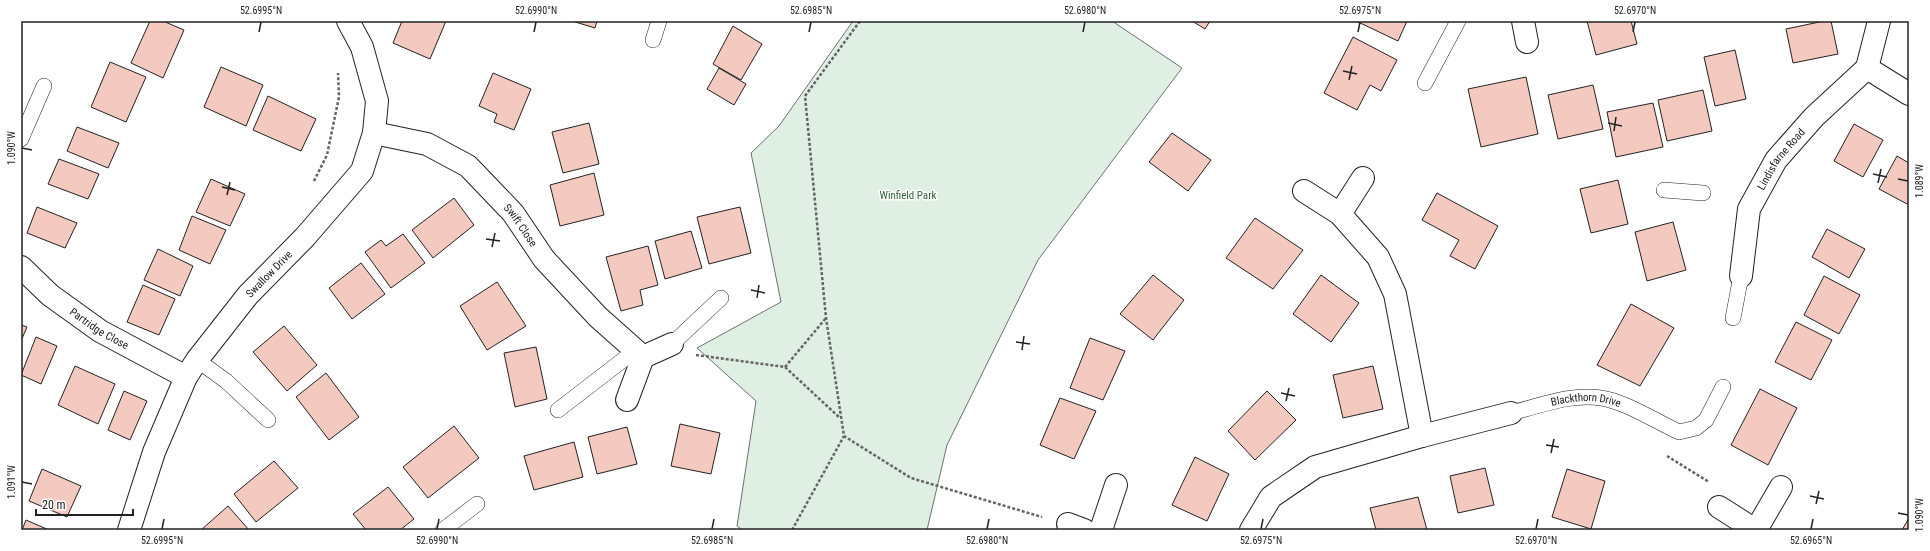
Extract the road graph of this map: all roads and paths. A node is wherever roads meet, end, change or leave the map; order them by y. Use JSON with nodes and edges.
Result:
{"nodes":[{"id":1,"x":348,"y":21,"type":"edge"},
{"id":2,"x":659,"y":21,"type":"edge"},
{"id":3,"x":860,"y":21,"type":"edge"},
{"id":4,"x":1458,"y":21,"type":"edge"},
{"id":5,"x":1523,"y":21,"type":"edge"},
{"id":6,"x":1879,"y":21,"type":"edge"},
{"id":7,"x":653,"y":40,"type":"dead end"},
{"id":8,"x":1527,"y":42,"type":"dead end"},
{"id":9,"x":338,"y":68,"type":"dead end"},
{"id":10,"x":1867,"y":68,"type":"junction"},
{"id":11,"x":1424,"y":83,"type":"dead end"},
{"id":12,"x":44,"y":86,"type":"dead end"},
{"id":13,"x":1909,"y":94,"type":"edge"},
{"id":14,"x":374,"y":133,"type":"junction"},
{"id":15,"x":21,"y":139,"type":"edge"},
{"id":16,"x":1363,"y":178,"type":"dead end"},
{"id":17,"x":313,"y":183,"type":"dead end"},
{"id":18,"x":1664,"y":190,"type":"dead end"},
{"id":19,"x":1304,"y":191,"type":"dead end"},
{"id":20,"x":1703,"y":194,"type":"dead end"},
{"id":21,"x":1340,"y":214,"type":"junction"},
{"id":22,"x":21,"y":266,"type":"edge"},
{"id":23,"x":1740,"y":276,"type":"joint"},
{"id":24,"x":721,"y":298,"type":"dead end"},
{"id":25,"x":826,"y":318,"type":"junction"},
{"id":26,"x":1733,"y":318,"type":"dead end"},
{"id":27,"x":672,"y":344,"type":"junction"},
{"id":28,"x":639,"y":353,"type":"junction"},
{"id":29,"x":785,"y":366,"type":"junction"},
{"id":30,"x":192,"y":369,"type":"junction"},
{"id":31,"x":1723,"y":387,"type":"dead end"},
{"id":32,"x":627,"y":400,"type":"dead end"},
{"id":33,"x":558,"y":410,"type":"dead end"},
{"id":34,"x":1511,"y":413,"type":"joint"},
{"id":35,"x":841,"y":418,"type":"junction"},
{"id":36,"x":268,"y":420,"type":"dead end"},
{"id":37,"x":844,"y":436,"type":"junction"},
{"id":38,"x":1422,"y":436,"type":"junction"},
{"id":39,"x":1662,"y":452,"type":"dead end"},
{"id":40,"x":1116,"y":485,"type":"dead end"},
{"id":41,"x":1781,"y":487,"type":"dead end"},
{"id":42,"x":477,"y":504,"type":"dead end"},
{"id":43,"x":1719,"y":507,"type":"joint"},
{"id":44,"x":1076,"y":527,"type":"edge"},
{"id":45,"x":129,"y":530,"type":"edge"},
{"id":46,"x":443,"y":530,"type":"edge"},
{"id":47,"x":792,"y":530,"type":"edge"},
{"id":48,"x":1101,"y":530,"type":"edge"},
{"id":49,"x":1252,"y":530,"type":"edge"},
{"id":50,"x":1756,"y":530,"type":"edge"}],
"edges":[{"from":1,"to":14,"type":"street","name":"Swallow Drive"},
{"from":2,"to":7,"type":"lane"},
{"from":3,"to":25,"type":"path"},
{"from":4,"to":11,"type":"lane"},
{"from":5,"to":8,"type":"street"},
{"from":6,"to":10,"type":"street"},
{"from":9,"to":17,"type":"path"},
{"from":10,"to":13,"type":"street"},
{"from":10,"to":23,"type":"street","name":"Lindisfarne Road"},
{"from":12,"to":15,"type":"lane"},
{"from":14,"to":28,"type":"street","name":"Swift Close"},
{"from":14,"to":30,"type":"street","name":"Swallow Drive"},
{"from":16,"to":21,"type":"street"},
{"from":18,"to":20,"type":"lane"},
{"from":19,"to":21,"type":"street"},
{"from":21,"to":38,"type":"street"},
{"from":22,"to":30,"type":"street","name":"Partridge Close"},
{"from":23,"to":26,"type":"lane"},
{"from":24,"to":27,"type":"lane"},
{"from":25,"to":29,"type":"path"},
{"from":25,"to":35,"type":"path"},
{"from":27,"to":28,"type":"street"},
{"from":27,"to":29,"type":"path"},
{"from":28,"to":32,"type":"street"},
{"from":28,"to":33,"type":"lane"},
{"from":29,"to":35,"type":"path"},
{"from":30,"to":36,"type":"lane"},
{"from":30,"to":45,"type":"street","name":"Swallow Drive"},
{"from":31,"to":34,"type":"lane","name":"Blackthorn Drive"},
{"from":34,"to":38,"type":"street","name":"Blackthorn Drive"},
{"from":35,"to":37,"type":"path"},
{"from":37,"to":44,"type":"path"},
{"from":37,"to":47,"type":"path"},
{"from":38,"to":49,"type":"street","name":"Blackthorn Drive"},
{"from":39,"to":43,"type":"path"},
{"from":40,"to":48,"type":"street"},
{"from":41,"to":50,"type":"street"},
{"from":42,"to":46,"type":"lane"},
{"from":43,"to":50,"type":"street"}]}
